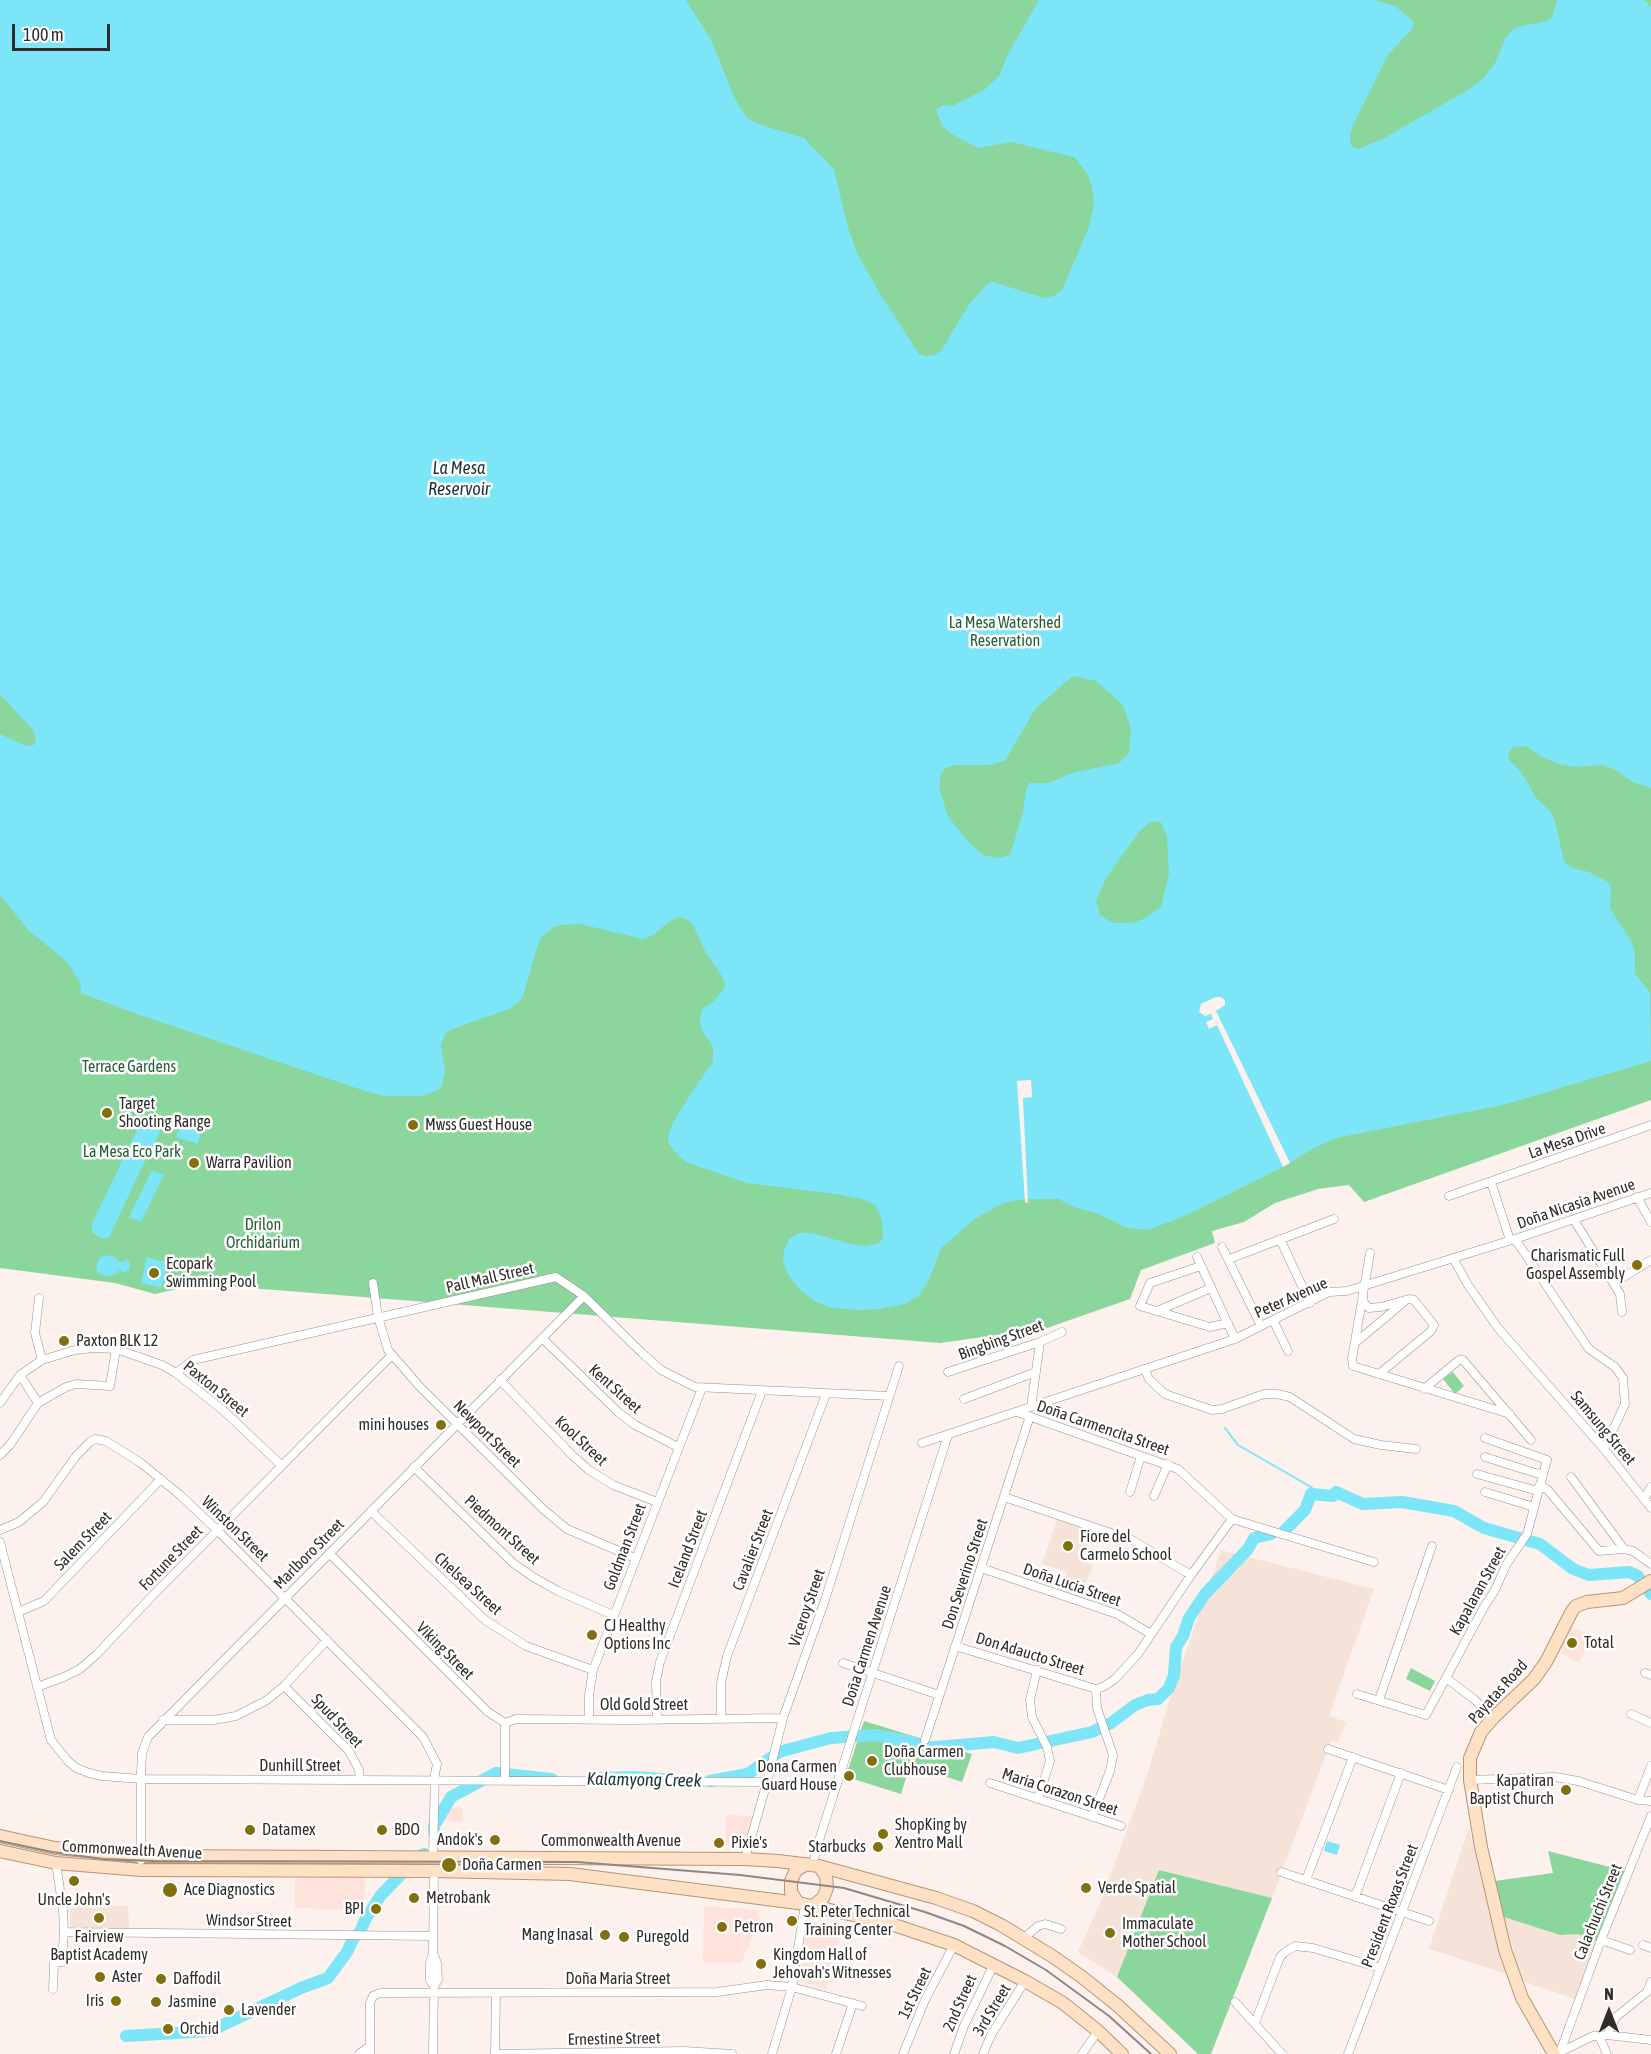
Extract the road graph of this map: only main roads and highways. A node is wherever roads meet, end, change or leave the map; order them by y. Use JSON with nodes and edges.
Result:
{"nodes":[{"id":1,"x":1651,"y":1581,"type":"edge"},
{"id":2,"x":0,"y":1836,"type":"edge"},
{"id":3,"x":0,"y":1851,"type":"edge"},
{"id":4,"x":813,"y":1865,"type":"junction"},
{"id":5,"x":838,"y":1871,"type":"junction"},
{"id":6,"x":805,"y":1904,"type":"junction"},
{"id":7,"x":845,"y":1912,"type":"junction"},
{"id":8,"x":1557,"y":2053,"type":"edge"},
{"id":9,"x":1122,"y":2054,"type":"edge"},
{"id":10,"x":1170,"y":2054,"type":"edge"}],
"edges":[{"from":1,"to":8,"type":"main road","name":"Payatas Road"},
{"from":2,"to":4,"type":"main road","name":"Commonwealth Avenue"},
{"from":3,"to":6,"type":"main road","name":"Commonwealth Avenue"},
{"from":4,"to":5,"type":"main road","name":"Commonwealth Avenue"},
{"from":4,"to":6,"type":"main road"},
{"from":4,"to":6,"type":"main road"},
{"from":5,"to":7,"type":"main road"},
{"from":5,"to":10,"type":"main road","name":"Commonwealth Avenue"},
{"from":6,"to":7,"type":"main road","name":"Commonwealth Avenue"},
{"from":7,"to":9,"type":"main road","name":"Commonwealth Avenue"}]}
